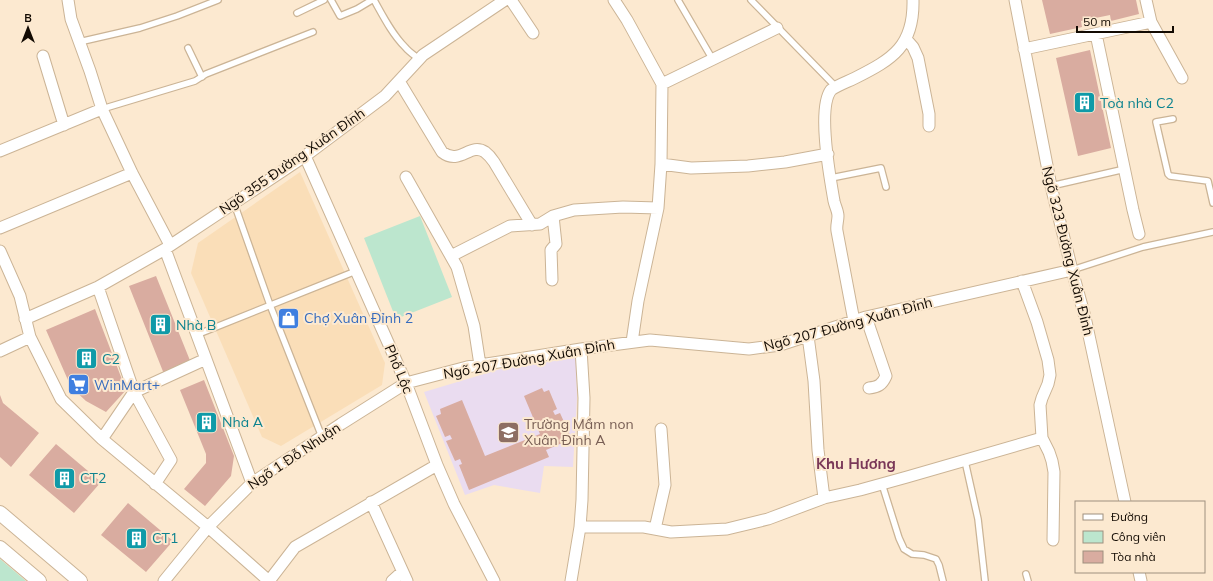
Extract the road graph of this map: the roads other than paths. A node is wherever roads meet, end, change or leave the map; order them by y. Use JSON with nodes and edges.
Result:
{"nodes":[{"id":1,"x":68,"y":0,"type":"edge"},
{"id":2,"x":218,"y":0,"type":"edge"},
{"id":3,"x":324,"y":0,"type":"edge"},
{"id":4,"x":331,"y":0,"type":"edge"},
{"id":5,"x":373,"y":0,"type":"edge"},
{"id":6,"x":505,"y":0,"type":"edge"},
{"id":7,"x":511,"y":0,"type":"edge"},
{"id":8,"x":614,"y":0,"type":"edge"},
{"id":9,"x":678,"y":0,"type":"edge"},
{"id":10,"x":751,"y":0,"type":"edge"},
{"id":11,"x":913,"y":0,"type":"edge"},
{"id":12,"x":1015,"y":0,"type":"edge"},
{"id":13,"x":1146,"y":0,"type":"edge"},
{"id":14,"x":297,"y":13,"type":"dead end"},
{"id":15,"x":1151,"y":22,"type":"junction"},
{"id":16,"x":777,"y":28,"type":"junction"},
{"id":17,"x":313,"y":32,"type":"dead end"},
{"id":18,"x":533,"y":33,"type":"dead end"},
{"id":19,"x":1096,"y":34,"type":"junction"},
{"id":20,"x":906,"y":39,"type":"junction"},
{"id":21,"x":79,"y":42,"type":"junction"},
{"id":22,"x":188,"y":48,"type":"dead end"},
{"id":23,"x":1024,"y":50,"type":"junction"},
{"id":24,"x":43,"y":56,"type":"dead end"},
{"id":25,"x":419,"y":59,"type":"junction"},
{"id":26,"x":713,"y":60,"type":"junction"},
{"id":27,"x":202,"y":77,"type":"junction"},
{"id":28,"x":1182,"y":78,"type":"dead end"},
{"id":29,"x":399,"y":81,"type":"junction"},
{"id":30,"x":662,"y":84,"type":"junction"},
{"id":31,"x":836,"y":87,"type":"junction"},
{"id":32,"x":102,"y":109,"type":"junction"},
{"id":33,"x":1173,"y":119,"type":"dead end"},
{"id":34,"x":64,"y":125,"type":"junction"},
{"id":35,"x":929,"y":126,"type":"dead end"},
{"id":36,"x":0,"y":150,"type":"edge"},
{"id":37,"x":828,"y":154,"type":"junction"},
{"id":38,"x":305,"y":156,"type":"junction"},
{"id":39,"x":661,"y":164,"type":"junction"},
{"id":40,"x":1125,"y":169,"type":"junction"},
{"id":41,"x":132,"y":173,"type":"junction"},
{"id":42,"x":406,"y":176,"type":"dead end"},
{"id":43,"x":831,"y":178,"type":"junction"},
{"id":44,"x":1051,"y":186,"type":"junction"},
{"id":45,"x":886,"y":187,"type":"dead end"},
{"id":46,"x":234,"y":203,"type":"junction"},
{"id":47,"x":1213,"y":203,"type":"edge"},
{"id":48,"x":658,"y":208,"type":"junction"},
{"id":49,"x":552,"y":216,"type":"junction"},
{"id":50,"x":532,"y":225,"type":"junction"},
{"id":51,"x":0,"y":228,"type":"edge"},
{"id":52,"x":1213,"y":232,"type":"edge"},
{"id":53,"x":1140,"y":234,"type":"dead end"},
{"id":54,"x":167,"y":247,"type":"junction"},
{"id":55,"x":0,"y":251,"type":"edge"},
{"id":56,"x":451,"y":256,"type":"junction"},
{"id":57,"x":1072,"y":270,"type":"junction"},
{"id":58,"x":356,"y":271,"type":"junction"},
{"id":59,"x":552,"y":280,"type":"dead end"},
{"id":60,"x":1022,"y":281,"type":"junction"},
{"id":61,"x":98,"y":287,"type":"junction"},
{"id":62,"x":270,"y":305,"type":"junction"},
{"id":63,"x":866,"y":317,"type":"junction"},
{"id":64,"x":25,"y":319,"type":"junction"},
{"id":65,"x":854,"y":321,"type":"junction"},
{"id":66,"x":196,"y":334,"type":"junction"},
{"id":67,"x":808,"y":336,"type":"junction"},
{"id":68,"x":30,"y":337,"type":"junction"},
{"id":69,"x":632,"y":342,"type":"junction"},
{"id":70,"x":581,"y":349,"type":"junction"},
{"id":71,"x":0,"y":351,"type":"edge"},
{"id":72,"x":206,"y":359,"type":"junction"},
{"id":73,"x":480,"y":365,"type":"junction"},
{"id":74,"x":406,"y":383,"type":"junction"},
{"id":75,"x":868,"y":388,"type":"dead end"},
{"id":76,"x":134,"y":392,"type":"junction"},
{"id":77,"x":661,"y":428,"type":"dead end"},
{"id":78,"x":322,"y":437,"type":"junction"},
{"id":79,"x":1042,"y":438,"type":"junction"},
{"id":80,"x":102,"y":439,"type":"junction"},
{"id":81,"x":965,"y":460,"type":"junction"},
{"id":82,"x":437,"y":465,"type":"junction"},
{"id":83,"x":252,"y":483,"type":"junction"},
{"id":84,"x":155,"y":484,"type":"junction"},
{"id":85,"x":882,"y":484,"type":"junction"},
{"id":86,"x":824,"y":498,"type":"junction"},
{"id":87,"x":1124,"y":501,"type":"edge"},
{"id":88,"x":371,"y":502,"type":"junction"},
{"id":89,"x":0,"y":513,"type":"edge"},
{"id":90,"x":580,"y":527,"type":"junction"},
{"id":91,"x":208,"y":528,"type":"junction"},
{"id":92,"x":655,"y":529,"type":"junction"},
{"id":93,"x":1053,"y":540,"type":"dead end"},
{"id":94,"x":0,"y":548,"type":"edge"},
{"id":95,"x":1026,"y":574,"type":"dead end"},
{"id":96,"x":404,"y":576,"type":"edge"},
{"id":97,"x":39,"y":581,"type":"edge"},
{"id":98,"x":80,"y":581,"type":"edge"},
{"id":99,"x":164,"y":581,"type":"edge"},
{"id":100,"x":269,"y":581,"type":"edge"},
{"id":101,"x":392,"y":581,"type":"edge"},
{"id":102,"x":494,"y":581,"type":"edge"},
{"id":103,"x":571,"y":581,"type":"edge"},
{"id":104,"x":943,"y":581,"type":"edge"},
{"id":105,"x":985,"y":581,"type":"edge"},
{"id":106,"x":1028,"y":581,"type":"edge"}],
"edges":[{"from":1,"to":21,"type":"street"},
{"from":2,"to":21,"type":"lane"},
{"from":3,"to":14,"type":"lane"},
{"from":4,"to":5,"type":"lane"},
{"from":5,"to":25,"type":"lane"},
{"from":6,"to":25,"type":"street","name":"Ngõ 355 Đường Xuân Đỉnh"},
{"from":7,"to":18,"type":"street"},
{"from":8,"to":30,"type":"street"},
{"from":9,"to":26,"type":"lane"},
{"from":10,"to":16,"type":"lane"},
{"from":11,"to":20,"type":"street"},
{"from":12,"to":23,"type":"street","name":"Ngõ 323 Đường Xuân Đỉnh"},
{"from":13,"to":15,"type":"street"},
{"from":15,"to":19,"type":"street"},
{"from":15,"to":28,"type":"street"},
{"from":16,"to":26,"type":"street"},
{"from":16,"to":31,"type":"lane"},
{"from":17,"to":27,"type":"lane"},
{"from":19,"to":23,"type":"street"},
{"from":19,"to":40,"type":"street"},
{"from":20,"to":31,"type":"street"},
{"from":20,"to":35,"type":"street"},
{"from":21,"to":32,"type":"street"},
{"from":22,"to":27,"type":"lane"},
{"from":23,"to":44,"type":"street","name":"Ngõ 323 Đường Xuân Đỉnh"},
{"from":24,"to":34,"type":"street"},
{"from":25,"to":29,"type":"street","name":"Ngõ 355 Đường Xuân Đỉnh"},
{"from":26,"to":30,"type":"street"},
{"from":27,"to":32,"type":"lane"},
{"from":29,"to":38,"type":"street","name":"Ngõ 355 Đường Xuân Đỉnh"},
{"from":29,"to":50,"type":"street"},
{"from":30,"to":39,"type":"street"},
{"from":31,"to":37,"type":"street"},
{"from":32,"to":34,"type":"street"},
{"from":32,"to":41,"type":"street"},
{"from":33,"to":47,"type":"lane"},
{"from":34,"to":36,"type":"street"},
{"from":37,"to":39,"type":"street"},
{"from":37,"to":43,"type":"street"},
{"from":38,"to":46,"type":"street","name":"Ngõ 355 Đường Xuân Đỉnh"},
{"from":38,"to":58,"type":"street","name":"Phố Lộc"},
{"from":39,"to":48,"type":"street"},
{"from":40,"to":44,"type":"lane"},
{"from":40,"to":53,"type":"street"},
{"from":41,"to":51,"type":"street"},
{"from":41,"to":54,"type":"street"},
{"from":42,"to":56,"type":"street"},
{"from":43,"to":45,"type":"lane"},
{"from":43,"to":65,"type":"street"},
{"from":44,"to":57,"type":"street","name":"Ngõ 323 Đường Xuân Đỉnh"},
{"from":46,"to":54,"type":"street","name":"Ngõ 355 Đường Xuân Đỉnh"},
{"from":46,"to":62,"type":"lane"},
{"from":48,"to":49,"type":"street"},
{"from":48,"to":69,"type":"street"},
{"from":49,"to":50,"type":"street"},
{"from":49,"to":59,"type":"street"},
{"from":50,"to":56,"type":"street"},
{"from":52,"to":57,"type":"lane","name":"Ngõ 207 Đường Xuân Đỉnh"},
{"from":54,"to":61,"type":"street","name":"Ngõ 355 Đường Xuân Đỉnh"},
{"from":54,"to":66,"type":"street"},
{"from":55,"to":64,"type":"street"},
{"from":56,"to":73,"type":"street"},
{"from":57,"to":60,"type":"street","name":"Ngõ 207 Đường Xuân Đỉnh"},
{"from":57,"to":87,"type":"street","name":"Ngõ 323 Đường Xuân Đỉnh"},
{"from":58,"to":62,"type":"lane"},
{"from":58,"to":74,"type":"street","name":"Phố Lộc"},
{"from":60,"to":63,"type":"street","name":"Ngõ 207 Đường Xuân Đỉnh"},
{"from":60,"to":79,"type":"street"},
{"from":61,"to":64,"type":"street","name":"Ngõ 355 Đường Xuân Đỉnh"},
{"from":61,"to":76,"type":"street"},
{"from":62,"to":66,"type":"lane"},
{"from":62,"to":78,"type":"lane"},
{"from":63,"to":65,"type":"street","name":"Ngõ 207 Đường Xuân Đỉnh"},
{"from":63,"to":75,"type":"street"},
{"from":64,"to":68,"type":"street"},
{"from":65,"to":67,"type":"street","name":"Ngõ 207 Đường Xuân Đỉnh"},
{"from":66,"to":72,"type":"street"},
{"from":67,"to":69,"type":"street","name":"Ngõ 207 Đường Xuân Đỉnh"},
{"from":67,"to":86,"type":"street"},
{"from":68,"to":71,"type":"street"},
{"from":68,"to":80,"type":"street"},
{"from":69,"to":70,"type":"street","name":"Ngõ 207 Đường Xuân Đỉnh"},
{"from":70,"to":73,"type":"street","name":"Ngõ 207 Đường Xuân Đỉnh"},
{"from":70,"to":90,"type":"street"},
{"from":72,"to":76,"type":"street"},
{"from":72,"to":83,"type":"street"},
{"from":73,"to":74,"type":"street","name":"Ngõ 207 Đường Xuân Đỉnh"},
{"from":74,"to":78,"type":"street","name":"Ngõ 1 Đỗ Nhuận"},
{"from":74,"to":82,"type":"street","name":"Phố Lộc"},
{"from":76,"to":80,"type":"street"},
{"from":76,"to":84,"type":"street"},
{"from":77,"to":92,"type":"street"},
{"from":78,"to":83,"type":"street","name":"Ngõ 1 Đỗ Nhuận"},
{"from":79,"to":81,"type":"street"},
{"from":79,"to":93,"type":"street"},
{"from":80,"to":84,"type":"street"},
{"from":81,"to":85,"type":"street"},
{"from":81,"to":105,"type":"lane"},
{"from":82,"to":88,"type":"street"},
{"from":82,"to":102,"type":"street","name":"Phố Lộc"},
{"from":83,"to":91,"type":"street","name":"Ngõ 1 Đỗ Nhuận"},
{"from":84,"to":91,"type":"street"},
{"from":85,"to":86,"type":"street"},
{"from":85,"to":104,"type":"lane"},
{"from":86,"to":92,"type":"street"},
{"from":88,"to":96,"type":"street"},
{"from":88,"to":100,"type":"street"},
{"from":89,"to":98,"type":"street"},
{"from":90,"to":92,"type":"street"},
{"from":90,"to":103,"type":"street"},
{"from":91,"to":99,"type":"street","name":"Ngõ 1 Đỗ Nhuận"},
{"from":91,"to":100,"type":"street"},
{"from":94,"to":97,"type":"street"},
{"from":95,"to":106,"type":"lane"},
{"from":96,"to":101,"type":"street"}]}
